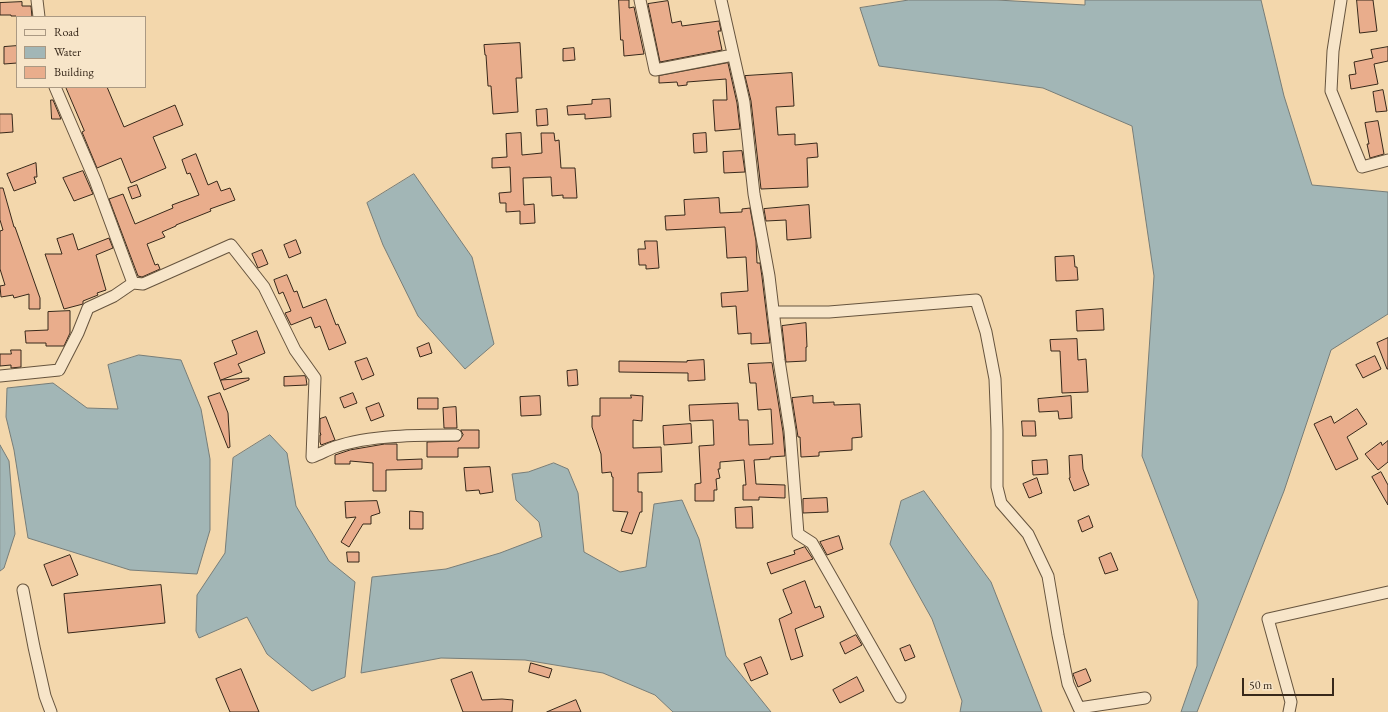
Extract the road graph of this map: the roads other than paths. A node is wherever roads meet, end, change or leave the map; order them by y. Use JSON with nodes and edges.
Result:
{"nodes":[{"id":1,"x":37,"y":0,"type":"edge"},
{"id":2,"x":640,"y":0,"type":"edge"},
{"id":3,"x":721,"y":0,"type":"edge"},
{"id":4,"x":1341,"y":0,"type":"edge"},
{"id":5,"x":39,"y":16,"type":"edge"},
{"id":6,"x":733,"y":55,"type":"junction"},
{"id":7,"x":55,"y":88,"type":"edge"},
{"id":8,"x":1388,"y":160,"type":"edge"},
{"id":9,"x":134,"y":283,"type":"junction"},
{"id":10,"x":774,"y":312,"type":"junction"},
{"id":11,"x":0,"y":376,"type":"edge"},
{"id":12,"x":456,"y":435,"type":"dead end"},
{"id":13,"x":23,"y":590,"type":"dead end"},
{"id":14,"x":1388,"y":592,"type":"edge"},
{"id":15,"x":900,"y":697,"type":"dead end"},
{"id":16,"x":1145,"y":698,"type":"dead end"},
{"id":17,"x":51,"y":712,"type":"edge"},
{"id":18,"x":1289,"y":712,"type":"edge"}],
"edges":[{"from":1,"to":5,"type":"street"},
{"from":2,"to":6,"type":"street"},
{"from":3,"to":6,"type":"street"},
{"from":4,"to":8,"type":"street"},
{"from":6,"to":10,"type":"street"},
{"from":7,"to":9,"type":"street"},
{"from":9,"to":11,"type":"street"},
{"from":9,"to":12,"type":"street"},
{"from":10,"to":15,"type":"street"},
{"from":10,"to":16,"type":"street"},
{"from":13,"to":17,"type":"street"},
{"from":14,"to":18,"type":"street"}]}
